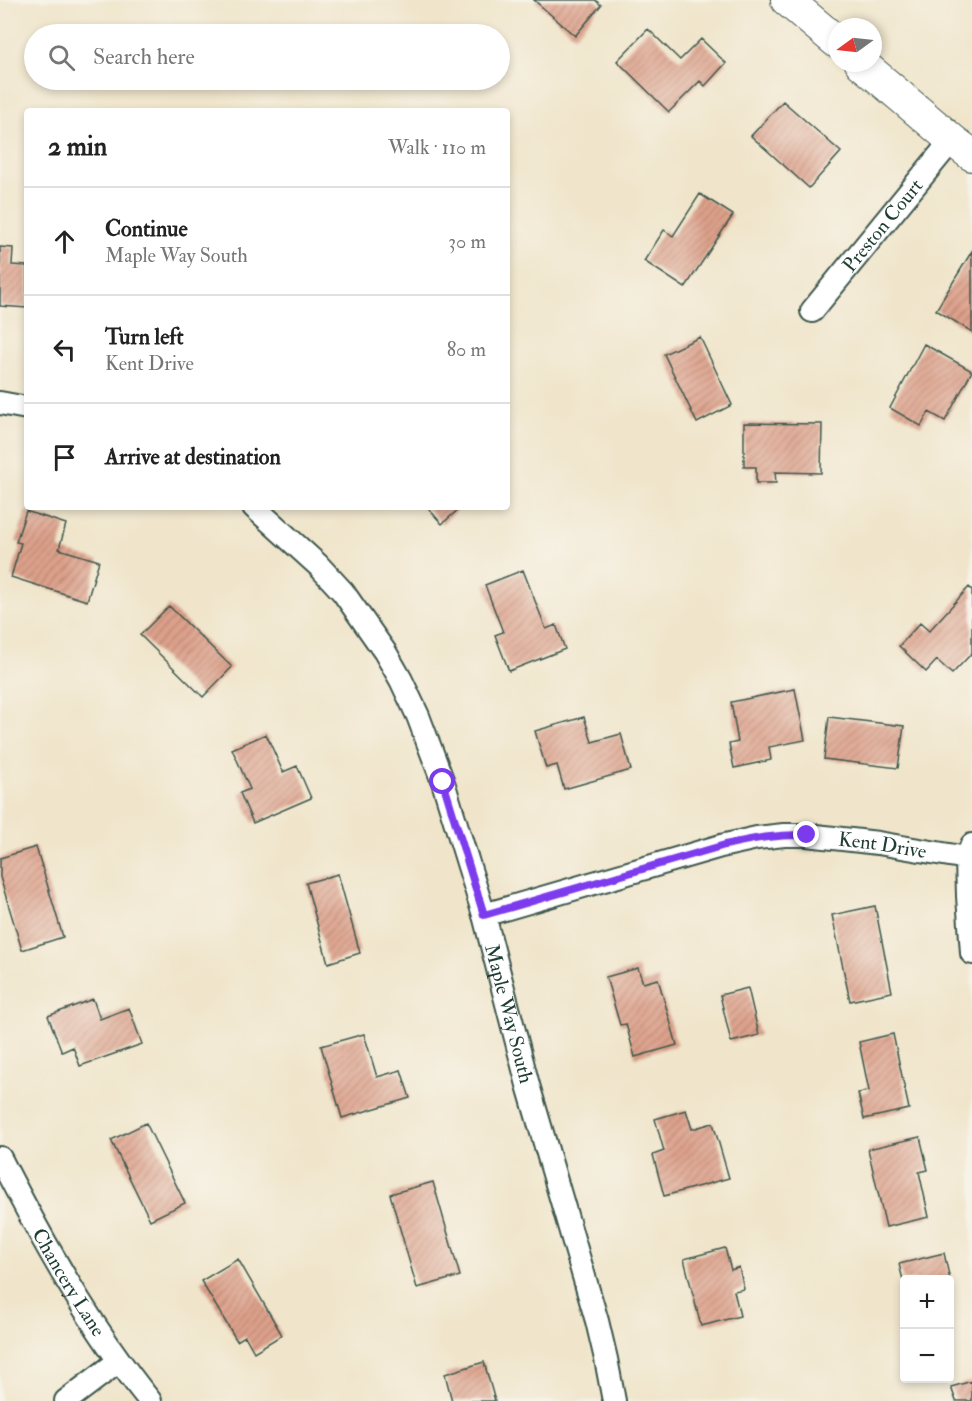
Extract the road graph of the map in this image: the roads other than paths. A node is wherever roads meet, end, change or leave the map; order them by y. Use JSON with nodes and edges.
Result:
{"nodes":[{"id":1,"x":787,"y":0,"type":"edge"},
{"id":2,"x":828,"y":34,"type":"edge"},
{"id":3,"x":872,"y":72,"type":"edge"},
{"id":4,"x":962,"y":147,"type":"edge"},
{"id":5,"x":812,"y":311,"type":"dead end"},
{"id":6,"x":0,"y":403,"type":"edge"},
{"id":7,"x":24,"y":407,"type":"edge"},
{"id":8,"x":257,"y":510,"type":"edge"},
{"id":9,"x":970,"y":851,"type":"edge"},
{"id":10,"x":484,"y":915,"type":"junction"},
{"id":11,"x":972,"y":953,"type":"edge"},
{"id":12,"x":0,"y":1158,"type":"edge"},
{"id":13,"x":119,"y":1360,"type":"junction"},
{"id":14,"x":66,"y":1401,"type":"edge"},
{"id":15,"x":150,"y":1401,"type":"edge"},
{"id":16,"x":614,"y":1401,"type":"edge"}],
"edges":[{"from":1,"to":2,"type":"street"},
{"from":3,"to":4,"type":"street"},
{"from":4,"to":5,"type":"street","name":"Preston Court"},
{"from":6,"to":7,"type":"street"},
{"from":8,"to":10,"type":"street","name":"Maple Way South"},
{"from":9,"to":10,"type":"street","name":"Kent Drive"},
{"from":9,"to":11,"type":"street"},
{"from":10,"to":16,"type":"street","name":"Maple Way South"},
{"from":12,"to":13,"type":"street","name":"Chancery Lane"},
{"from":13,"to":14,"type":"street"},
{"from":13,"to":15,"type":"street","name":"Chancery Lane"}]}
